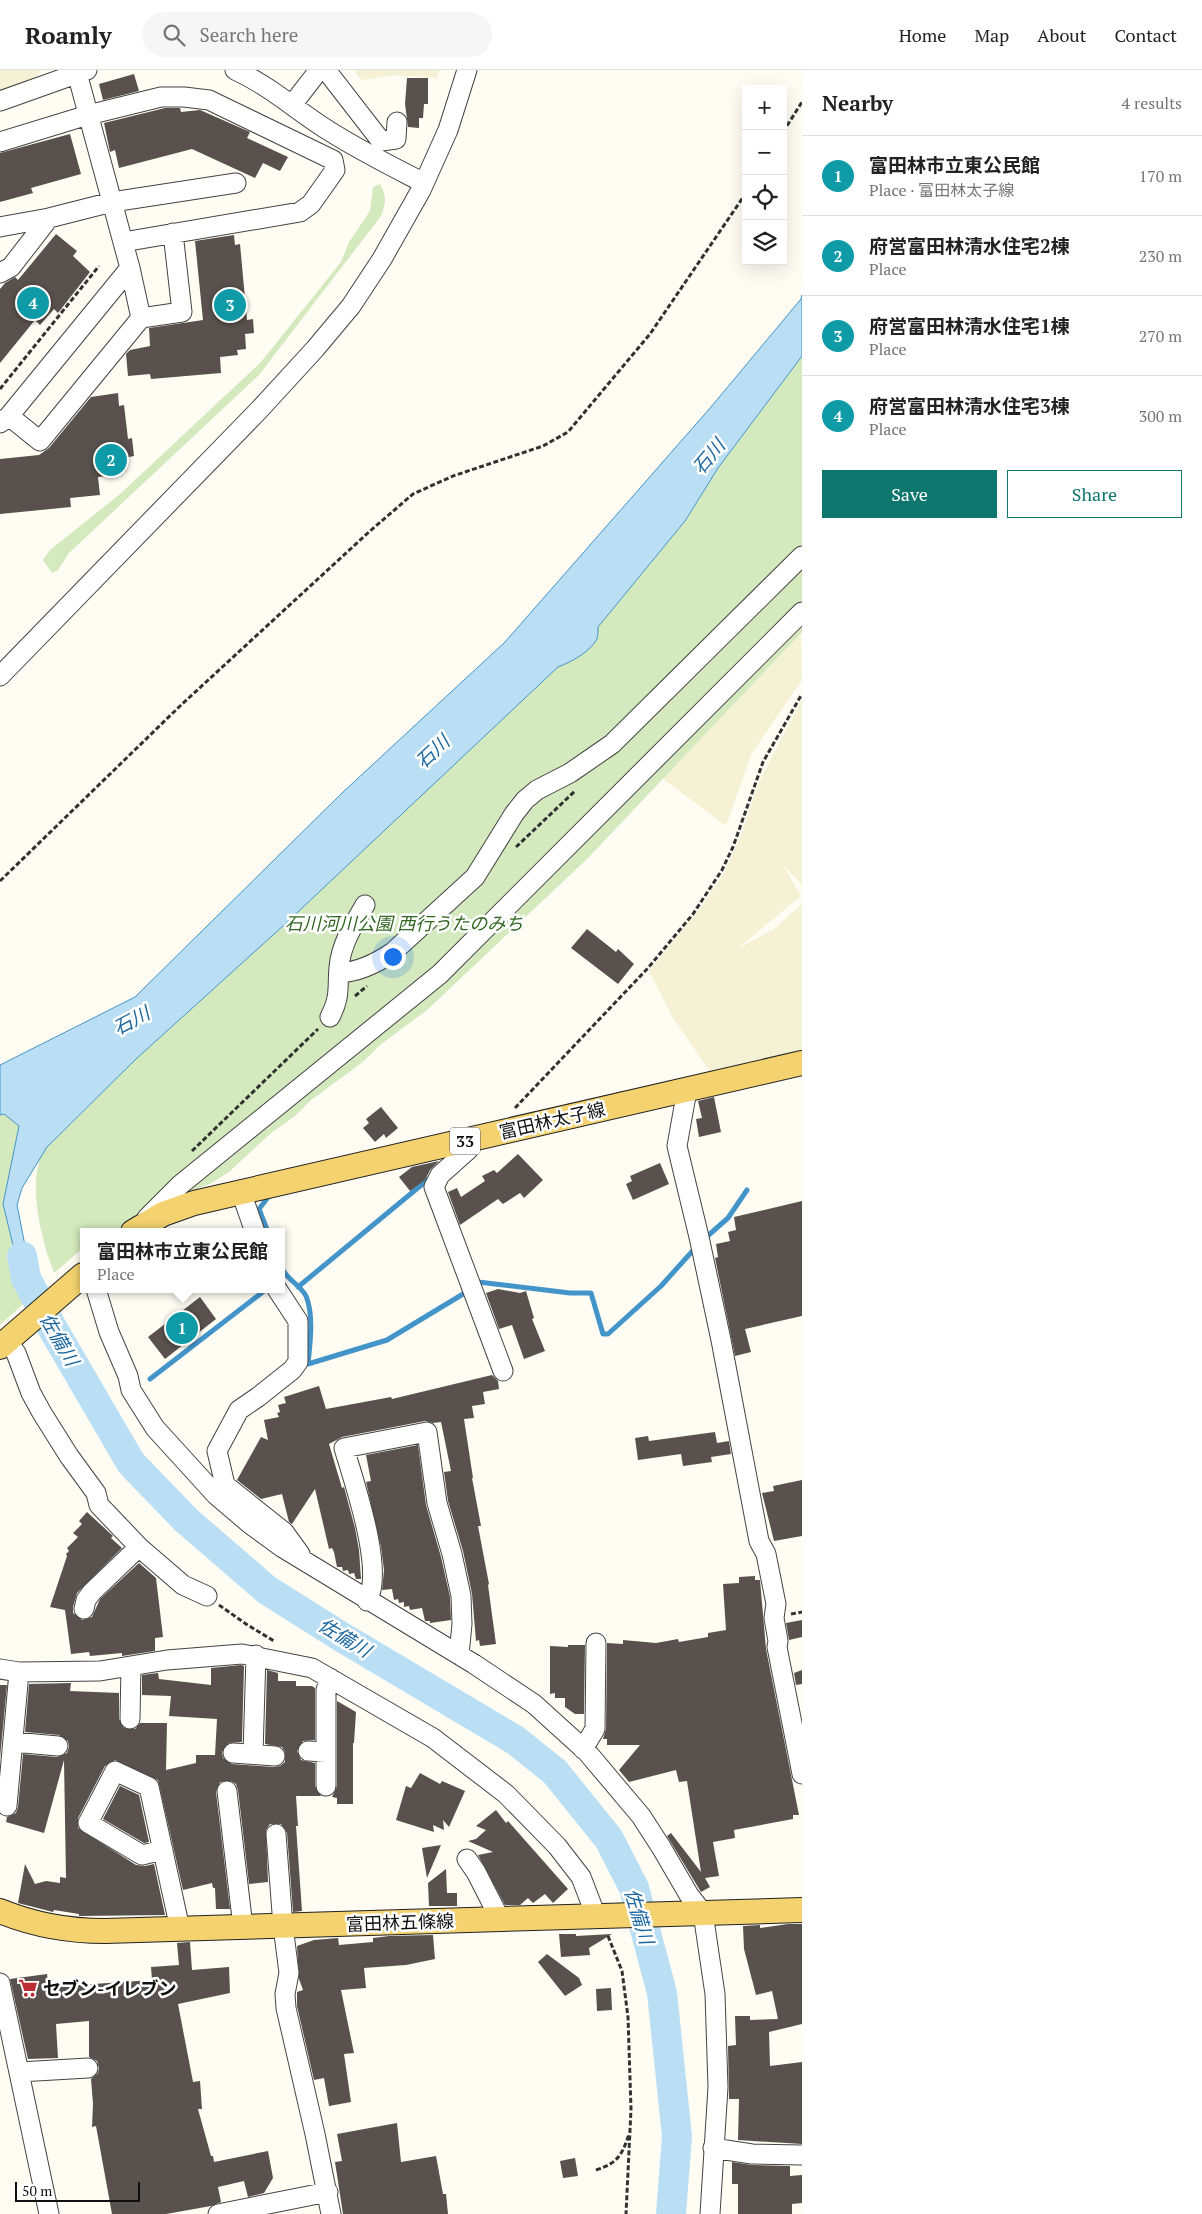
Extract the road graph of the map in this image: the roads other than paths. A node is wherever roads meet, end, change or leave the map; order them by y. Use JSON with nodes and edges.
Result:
{"nodes":[{"id":1,"x":235,"y":70,"type":"edge"},
{"id":2,"x":319,"y":70,"type":"edge"},
{"id":3,"x":326,"y":70,"type":"edge"},
{"id":4,"x":468,"y":70,"type":"edge"},
{"id":5,"x":82,"y":72,"type":"edge"},
{"id":6,"x":0,"y":101,"type":"edge"},
{"id":7,"x":292,"y":105,"type":"junction"},
{"id":8,"x":88,"y":115,"type":"junction"},
{"id":9,"x":397,"y":122,"type":"dead end"},
{"id":10,"x":0,"y":142,"type":"edge"},
{"id":11,"x":236,"y":183,"type":"dead end"},
{"id":12,"x":424,"y":183,"type":"junction"},
{"id":13,"x":112,"y":202,"type":"junction"},
{"id":14,"x":49,"y":218,"type":"junction"},
{"id":15,"x":0,"y":227,"type":"edge"},
{"id":16,"x":173,"y":234,"type":"junction"},
{"id":17,"x":122,"y":242,"type":"junction"},
{"id":18,"x":130,"y":268,"type":"junction"},
{"id":19,"x":0,"y":273,"type":"edge"},
{"id":20,"x":141,"y":318,"type":"junction"},
{"id":21,"x":4,"y":420,"type":"edge"},
{"id":22,"x":802,"y":556,"type":"edge"},
{"id":23,"x":802,"y":612,"type":"edge"},
{"id":24,"x":0,"y":676,"type":"edge"},
{"id":25,"x":365,"y":904,"type":"dead end"},
{"id":26,"x":339,"y":972,"type":"junction"},
{"id":27,"x":330,"y":1017,"type":"dead end"},
{"id":28,"x":802,"y":1063,"type":"edge"},
{"id":29,"x":687,"y":1090,"type":"junction"},
{"id":30,"x":467,"y":1140,"type":"junction"},
{"id":31,"x":241,"y":1192,"type":"junction"},
{"id":32,"x":137,"y":1228,"type":"edge"},
{"id":33,"x":139,"y":1228,"type":"edge"},
{"id":34,"x":254,"y":1228,"type":"edge"},
{"id":35,"x":80,"y":1278,"type":"edge"},
{"id":36,"x":97,"y":1293,"type":"edge"},
{"id":37,"x":280,"y":1293,"type":"edge"},
{"id":38,"x":8,"y":1340,"type":"edge"},
{"id":39,"x":503,"y":1372,"type":"dead end"},
{"id":40,"x":139,"y":1547,"type":"junction"},
{"id":41,"x":307,"y":1564,"type":"junction"},
{"id":42,"x":207,"y":1596,"type":"road end"},
{"id":43,"x":368,"y":1600,"type":"junction"},
{"id":44,"x":84,"y":1609,"type":"dead end"},
{"id":45,"x":596,"y":1643,"type":"dead end"},
{"id":46,"x":459,"y":1655,"type":"junction"},
{"id":47,"x":256,"y":1656,"type":"junction"},
{"id":48,"x":131,"y":1666,"type":"junction"},
{"id":49,"x":0,"y":1669,"type":"edge"},
{"id":50,"x":19,"y":1672,"type":"junction"},
{"id":51,"x":330,"y":1678,"type":"junction"},
{"id":52,"x":130,"y":1719,"type":"dead end"},
{"id":53,"x":13,"y":1742,"type":"junction"},
{"id":54,"x":58,"y":1746,"type":"dead end"},
{"id":55,"x":584,"y":1749,"type":"junction"},
{"id":56,"x":233,"y":1753,"type":"dead end"},
{"id":57,"x":253,"y":1754,"type":"junction"},
{"id":58,"x":275,"y":1756,"type":"dead end"},
{"id":59,"x":802,"y":1774,"type":"edge"},
{"id":60,"x":326,"y":1786,"type":"dead end"},
{"id":61,"x":227,"y":1791,"type":"dead end"},
{"id":62,"x":7,"y":1806,"type":"dead end"},
{"id":63,"x":276,"y":1834,"type":"dead end"},
{"id":64,"x":163,"y":1850,"type":"junction"},
{"id":65,"x":467,"y":1859,"type":"dead end"},
{"id":66,"x":802,"y":1910,"type":"edge"},
{"id":67,"x":0,"y":1911,"type":"edge"},
{"id":68,"x":697,"y":1913,"type":"junction"},
{"id":69,"x":599,"y":1916,"type":"junction"},
{"id":70,"x":500,"y":1919,"type":"junction"},
{"id":71,"x":283,"y":1926,"type":"junction"},
{"id":72,"x":243,"y":1927,"type":"junction"},
{"id":73,"x":180,"y":1929,"type":"junction"},
{"id":74,"x":1,"y":1994,"type":"edge"},
{"id":75,"x":88,"y":2068,"type":"dead end"},
{"id":76,"x":19,"y":2072,"type":"junction"},
{"id":77,"x":713,"y":2148,"type":"junction"},
{"id":78,"x":802,"y":2155,"type":"edge"},
{"id":79,"x":328,"y":2192,"type":"junction"},
{"id":80,"x":49,"y":2214,"type":"edge"},
{"id":81,"x":218,"y":2214,"type":"edge"},
{"id":82,"x":331,"y":2214,"type":"edge"},
{"id":83,"x":710,"y":2214,"type":"edge"}],
"edges":[{"from":1,"to":7,"type":"street"},
{"from":2,"to":7,"type":"street"},
{"from":3,"to":9,"type":"street"},
{"from":4,"to":12,"type":"street"},
{"from":5,"to":6,"type":"street"},
{"from":5,"to":8,"type":"street"},
{"from":7,"to":12,"type":"street"},
{"from":8,"to":10,"type":"street"},
{"from":8,"to":13,"type":"street"},
{"from":8,"to":16,"type":"street"},
{"from":11,"to":13,"type":"street"},
{"from":12,"to":24,"type":"street"},
{"from":13,"to":14,"type":"street"},
{"from":13,"to":17,"type":"street"},
{"from":14,"to":15,"type":"street"},
{"from":14,"to":19,"type":"street"},
{"from":16,"to":17,"type":"street"},
{"from":16,"to":20,"type":"street"},
{"from":17,"to":18,"type":"street"},
{"from":18,"to":20,"type":"street"},
{"from":18,"to":21,"type":"street"},
{"from":20,"to":21,"type":"street"},
{"from":22,"to":26,"type":"street"},
{"from":23,"to":32,"type":"street"},
{"from":25,"to":26,"type":"street"},
{"from":26,"to":27,"type":"street"},
{"from":28,"to":29,"type":"main road","name":"富田林太子線","number":"33"},
{"from":29,"to":30,"type":"main road","name":"富田林太子線","number":"33"},
{"from":29,"to":59,"type":"street"},
{"from":30,"to":31,"type":"main road","name":"富田林太子線","number":"33"},
{"from":30,"to":39,"type":"street"},
{"from":31,"to":33,"type":"main road","name":"富田林太子線","number":"33"},
{"from":31,"to":34,"type":"street"},
{"from":35,"to":38,"type":"main road"},
{"from":36,"to":41,"type":"street"},
{"from":37,"to":41,"type":"street"},
{"from":38,"to":40,"type":"street"},
{"from":40,"to":42,"type":"street"},
{"from":40,"to":44,"type":"street"},
{"from":41,"to":43,"type":"street"},
{"from":43,"to":46,"type":"street"},
{"from":43,"to":46,"type":"street"},
{"from":45,"to":55,"type":"street"},
{"from":46,"to":55,"type":"street"},
{"from":47,"to":48,"type":"street"},
{"from":47,"to":51,"type":"street"},
{"from":47,"to":57,"type":"street"},
{"from":48,"to":50,"type":"street"},
{"from":48,"to":52,"type":"street"},
{"from":49,"to":50,"type":"street"},
{"from":50,"to":53,"type":"street"},
{"from":51,"to":60,"type":"street"},
{"from":51,"to":69,"type":"street"},
{"from":53,"to":54,"type":"street"},
{"from":53,"to":62,"type":"street"},
{"from":55,"to":68,"type":"street"},
{"from":56,"to":57,"type":"street"},
{"from":57,"to":58,"type":"street"},
{"from":61,"to":72,"type":"street"},
{"from":63,"to":71,"type":"street"},
{"from":64,"to":64,"type":"street"},
{"from":64,"to":73,"type":"street"},
{"from":65,"to":70,"type":"street"},
{"from":66,"to":68,"type":"main road","name":"富田林五條線"},
{"from":67,"to":73,"type":"main road","name":"富田林五條線"},
{"from":68,"to":69,"type":"main road","name":"富田林五條線"},
{"from":68,"to":77,"type":"street"},
{"from":69,"to":70,"type":"main road","name":"富田林五條線"},
{"from":70,"to":71,"type":"main road","name":"富田林五條線"},
{"from":71,"to":72,"type":"main road","name":"富田林五條線"},
{"from":71,"to":79,"type":"street"},
{"from":72,"to":73,"type":"main road","name":"富田林五條線"},
{"from":74,"to":76,"type":"street"},
{"from":75,"to":76,"type":"street"},
{"from":76,"to":80,"type":"street"},
{"from":77,"to":78,"type":"street"},
{"from":77,"to":83,"type":"street"},
{"from":79,"to":81,"type":"street"},
{"from":79,"to":82,"type":"street"}]}
